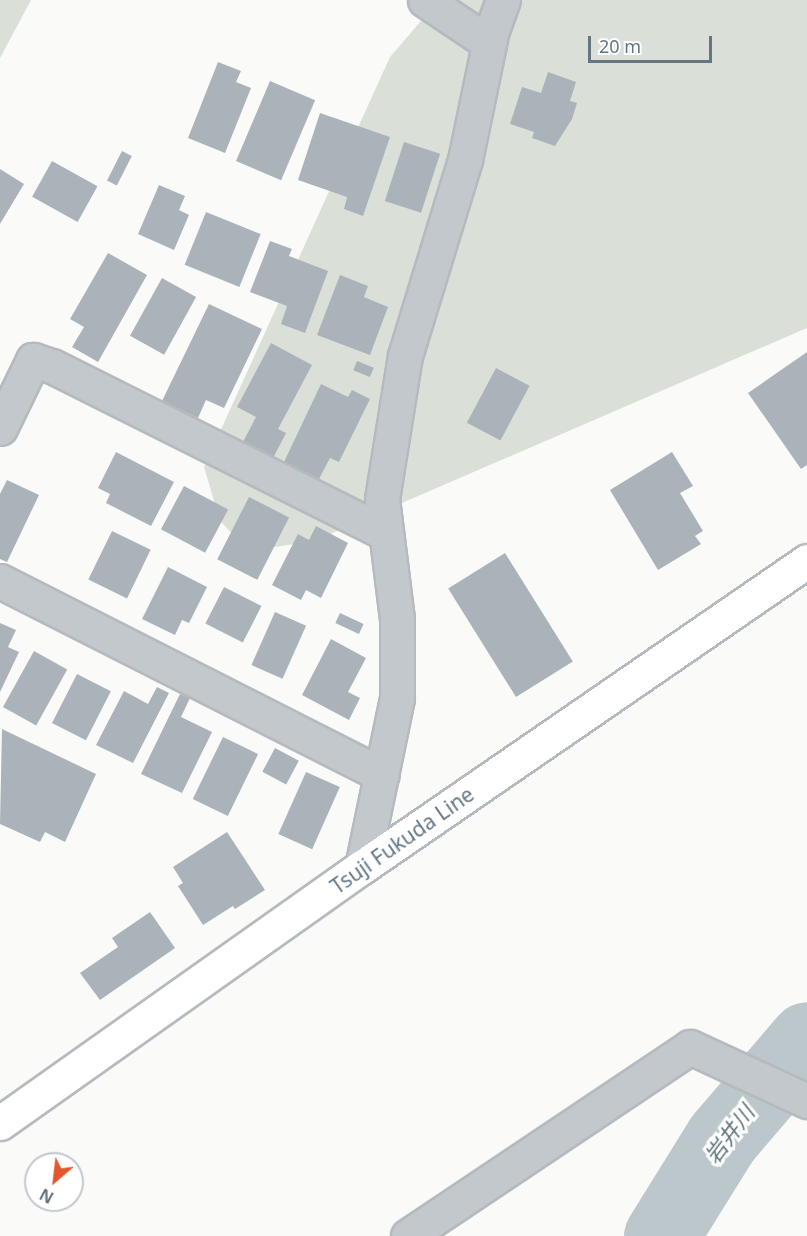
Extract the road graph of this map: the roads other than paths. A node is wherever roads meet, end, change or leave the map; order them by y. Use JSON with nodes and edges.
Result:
{"nodes":[{"id":1,"x":425,"y":0,"type":"edge"},
{"id":2,"x":503,"y":0,"type":"edge"},
{"id":3,"x":489,"y":43,"type":"junction"},
{"id":4,"x":0,"y":428,"type":"edge"},
{"id":5,"x":386,"y":533,"type":"junction"},
{"id":6,"x":807,"y":561,"type":"edge"},
{"id":7,"x":0,"y":581,"type":"edge"},
{"id":8,"x":382,"y":775,"type":"junction"},
{"id":9,"x":362,"y":867,"type":"junction"},
{"id":10,"x":807,"y":1101,"type":"edge"},
{"id":11,"x":0,"y":1123,"type":"edge"},
{"id":12,"x":408,"y":1236,"type":"edge"}],
"edges":[{"from":1,"to":3,"type":"street"},
{"from":2,"to":3,"type":"street"},
{"from":3,"to":5,"type":"street"},
{"from":4,"to":5,"type":"street"},
{"from":5,"to":8,"type":"street"},
{"from":6,"to":9,"type":"main road","name":"Tsuji Fukuda Line"},
{"from":7,"to":8,"type":"street"},
{"from":8,"to":9,"type":"street"},
{"from":9,"to":11,"type":"main road","name":"Tsuji Fukuda Line"},
{"from":10,"to":12,"type":"street"}]}
